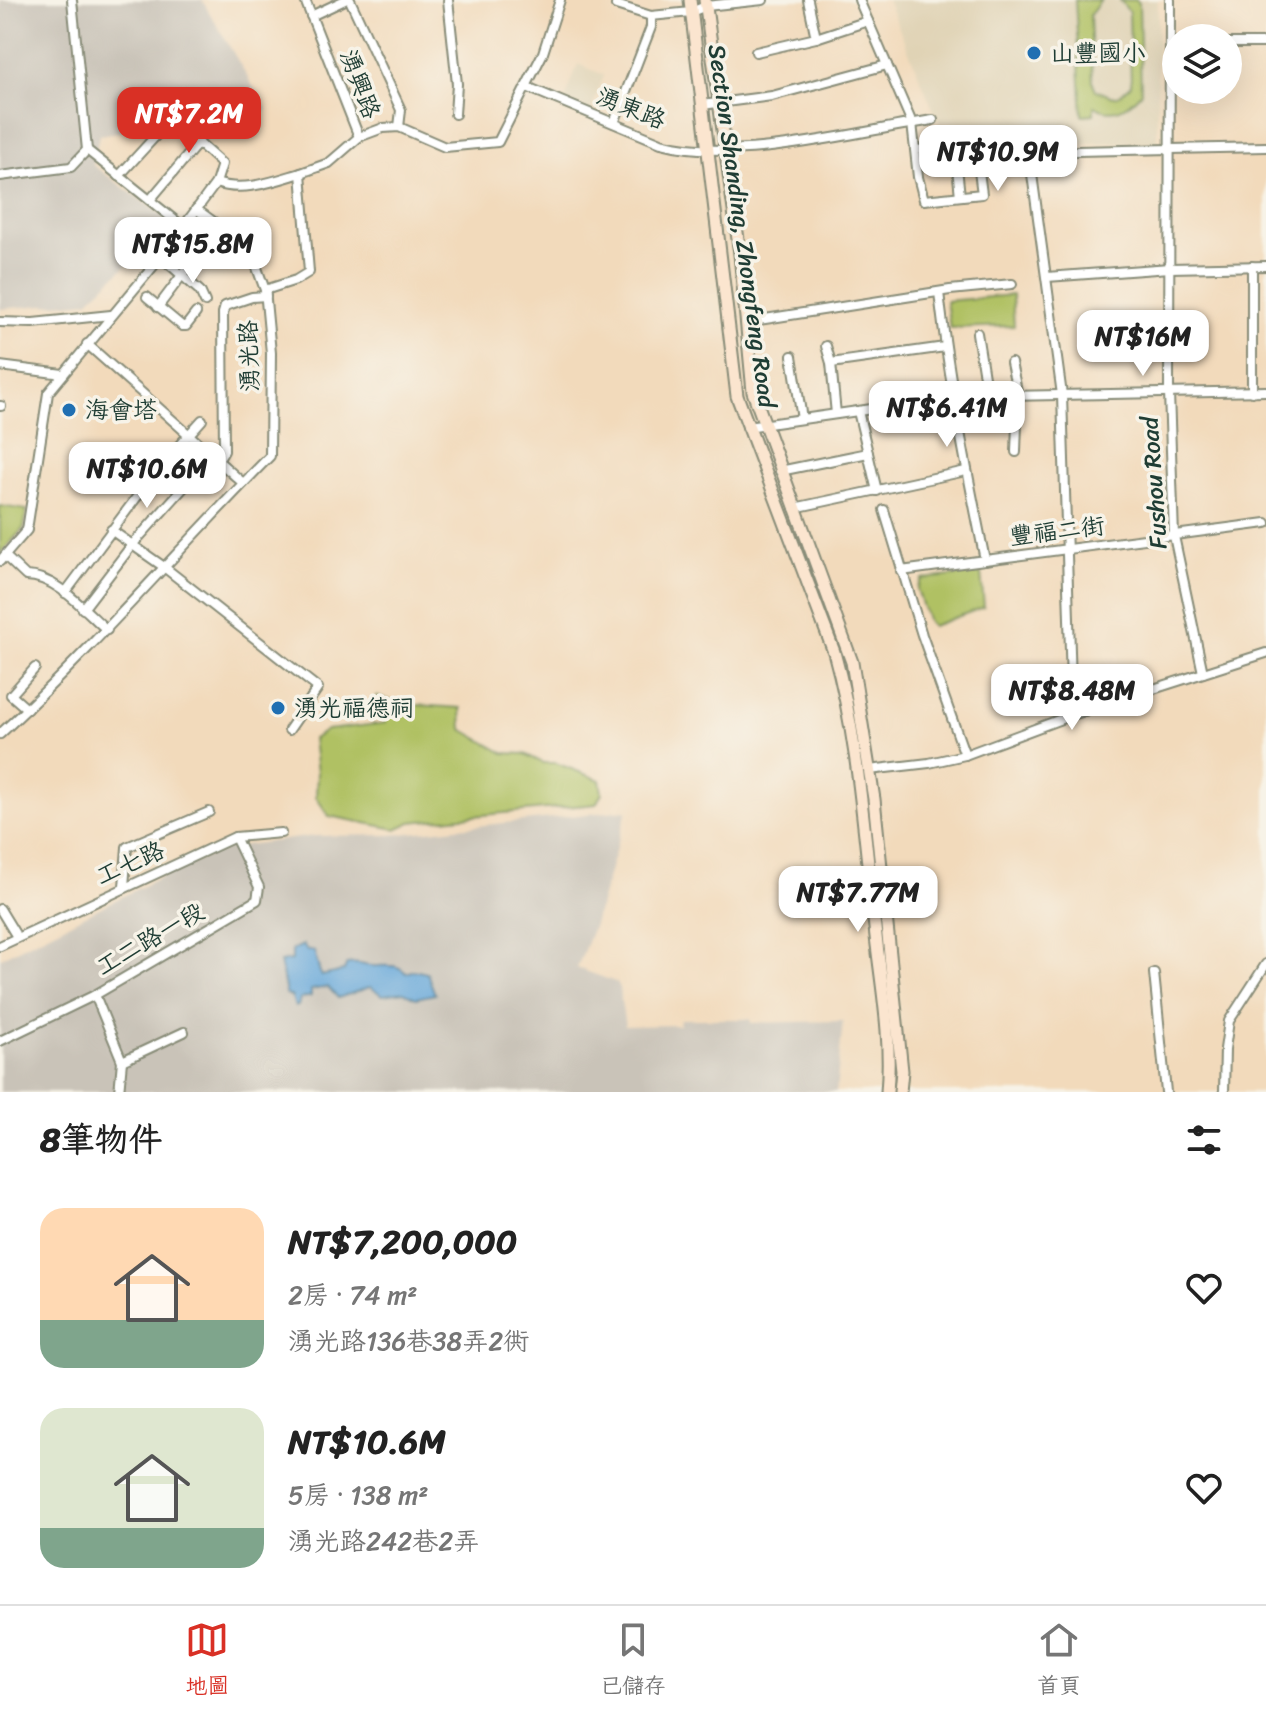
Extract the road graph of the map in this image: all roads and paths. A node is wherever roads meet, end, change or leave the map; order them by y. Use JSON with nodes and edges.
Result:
{"nodes":[{"id":1,"x":72,"y":0,"type":"edge"},
{"id":2,"x":305,"y":0,"type":"edge"},
{"id":3,"x":348,"y":0,"type":"edge"},
{"id":4,"x":448,"y":0,"type":"edge"},
{"id":5,"x":560,"y":0,"type":"edge"},
{"id":6,"x":763,"y":0,"type":"edge"},
{"id":7,"x":808,"y":0,"type":"edge"},
{"id":8,"x":859,"y":0,"type":"edge"},
{"id":9,"x":1170,"y":0,"type":"edge"},
{"id":10,"x":706,"y":3,"type":"edge"},
{"id":11,"x":616,"y":5,"type":"dead end"},
{"id":12,"x":690,"y":6,"type":"edge"},
{"id":13,"x":311,"y":16,"type":"junction"},
{"id":14,"x":651,"y":16,"type":"junction"},
{"id":15,"x":868,"y":21,"type":"junction"},
{"id":16,"x":1172,"y":24,"type":"edge"},
{"id":17,"x":816,"y":38,"type":"junction"},
{"id":18,"x":1242,"y":43,"type":"edge"},
{"id":19,"x":1266,"y":43,"type":"edge"},
{"id":20,"x":756,"y":52,"type":"dead end"},
{"id":21,"x":887,"y":65,"type":"junction"},
{"id":22,"x":527,"y":87,"type":"junction"},
{"id":23,"x":718,"y":103,"type":"junction"},
{"id":24,"x":1171,"y":104,"type":"edge"},
{"id":25,"x":702,"y":105,"type":"junction"},
{"id":26,"x":455,"y":114,"type":"dead end"},
{"id":27,"x":933,"y":120,"type":"dead end"},
{"id":28,"x":614,"y":123,"type":"junction"},
{"id":29,"x":912,"y":123,"type":"junction"},
{"id":30,"x":399,"y":127,"type":"junction"},
{"id":31,"x":359,"y":137,"type":"junction"},
{"id":32,"x":199,"y":142,"type":"junction"},
{"id":33,"x":1266,"y":147,"type":"edge"},
{"id":34,"x":707,"y":148,"type":"junction"},
{"id":35,"x":955,"y":148,"type":"junction"},
{"id":36,"x":1170,"y":149,"type":"junction"},
{"id":37,"x":87,"y":150,"type":"junction"},
{"id":38,"x":725,"y":150,"type":"junction"},
{"id":39,"x":916,"y":150,"type":"junction"},
{"id":40,"x":301,"y":173,"type":"junction"},
{"id":41,"x":0,"y":176,"type":"edge"},
{"id":42,"x":119,"y":176,"type":"junction"},
{"id":43,"x":216,"y":183,"type":"junction"},
{"id":44,"x":960,"y":196,"type":"junction"},
{"id":45,"x":150,"y":200,"type":"junction"},
{"id":46,"x":196,"y":209,"type":"junction"},
{"id":47,"x":182,"y":226,"type":"junction"},
{"id":48,"x":204,"y":246,"type":"dead end"},
{"id":49,"x":161,"y":257,"type":"junction"},
{"id":50,"x":1252,"y":266,"type":"junction"},
{"id":51,"x":1266,"y":266,"type":"edge"},
{"id":52,"x":1170,"y":268,"type":"junction"},
{"id":53,"x":180,"y":276,"type":"junction"},
{"id":54,"x":1047,"y":277,"type":"junction"},
{"id":55,"x":1012,"y":284,"type":"dead end"},
{"id":56,"x":939,"y":292,"type":"junction"},
{"id":57,"x":266,"y":293,"type":"junction"},
{"id":58,"x":147,"y":297,"type":"dead end"},
{"id":59,"x":205,"y":302,"type":"dead end"},
{"id":60,"x":158,"y":307,"type":"junction"},
{"id":61,"x":196,"y":313,"type":"dead end"},
{"id":62,"x":112,"y":314,"type":"junction"},
{"id":63,"x":0,"y":322,"type":"edge"},
{"id":64,"x":746,"y":322,"type":"junction"},
{"id":65,"x":977,"y":333,"type":"dead end"},
{"id":66,"x":87,"y":344,"type":"junction"},
{"id":67,"x":826,"y":346,"type":"dead end"},
{"id":68,"x":945,"y":347,"type":"junction"},
{"id":69,"x":792,"y":356,"type":"dead end"},
{"id":70,"x":831,"y":363,"type":"junction"},
{"id":71,"x":1011,"y":363,"type":"dead end"},
{"id":72,"x":0,"y":366,"type":"edge"},
{"id":73,"x":63,"y":374,"type":"junction"},
{"id":74,"x":1266,"y":391,"type":"edge"},
{"id":75,"x":1252,"y":392,"type":"junction"},
{"id":76,"x":1169,"y":393,"type":"junction"},
{"id":77,"x":1018,"y":395,"type":"junction"},
{"id":78,"x":1062,"y":395,"type":"junction"},
{"id":79,"x":987,"y":396,"type":"junction"},
{"id":80,"x":955,"y":397,"type":"junction"},
{"id":81,"x":858,"y":411,"type":"junction"},
{"id":82,"x":836,"y":414,"type":"junction"},
{"id":83,"x":802,"y":419,"type":"junction"},
{"id":84,"x":202,"y":420,"type":"dead end"},
{"id":85,"x":764,"y":425,"type":"junction"},
{"id":86,"x":747,"y":427,"type":"junction"},
{"id":87,"x":189,"y":434,"type":"junction"},
{"id":88,"x":1016,"y":452,"type":"dead end"},
{"id":89,"x":868,"y":453,"type":"junction"},
{"id":90,"x":215,"y":458,"type":"junction"},
{"id":91,"x":780,"y":471,"type":"junction"},
{"id":92,"x":966,"y":471,"type":"junction"},
{"id":93,"x":243,"y":483,"type":"junction"},
{"id":94,"x":877,"y":491,"type":"junction"},
{"id":95,"x":794,"y":508,"type":"junction"},
{"id":96,"x":884,"y":510,"type":"dead end"},
{"id":97,"x":1266,"y":523,"type":"edge"},
{"id":98,"x":111,"y":530,"type":"junction"},
{"id":99,"x":1174,"y":536,"type":"junction"},
{"id":100,"x":132,"y":545,"type":"junction"},
{"id":101,"x":1067,"y":550,"type":"junction"},
{"id":102,"x":2,"y":559,"type":"edge"},
{"id":103,"x":985,"y":560,"type":"junction"},
{"id":104,"x":164,"y":567,"type":"junction"},
{"id":105,"x":901,"y":571,"type":"junction"},
{"id":106,"x":65,"y":593,"type":"junction"},
{"id":107,"x":83,"y":609,"type":"junction"},
{"id":108,"x":107,"y":630,"type":"junction"},
{"id":109,"x":1266,"y":653,"type":"edge"},
{"id":110,"x":35,"y":668,"type":"dead end"},
{"id":111,"x":1203,"y":673,"type":"junction"},
{"id":112,"x":27,"y":709,"type":"junction"},
{"id":113,"x":1072,"y":715,"type":"junction"},
{"id":114,"x":289,"y":730,"type":"dead end"},
{"id":115,"x":0,"y":734,"type":"edge"},
{"id":116,"x":965,"y":755,"type":"junction"},
{"id":117,"x":869,"y":770,"type":"junction"},
{"id":118,"x":209,"y":812,"type":"dead end"},
{"id":119,"x":281,"y":833,"type":"dead end"},
{"id":120,"x":235,"y":837,"type":"junction"},
{"id":121,"x":124,"y":887,"type":"junction"},
{"id":122,"x":0,"y":909,"type":"edge"},
{"id":123,"x":17,"y":937,"type":"junction"},
{"id":124,"x":0,"y":946,"type":"edge"},
{"id":125,"x":1266,"y":964,"type":"edge"},
{"id":126,"x":1154,"y":973,"type":"dead end"},
{"id":127,"x":95,"y":995,"type":"junction"},
{"id":128,"x":184,"y":1032,"type":"dead end"},
{"id":129,"x":0,"y":1041,"type":"edge"},
{"id":130,"x":122,"y":1061,"type":"junction"},
{"id":131,"x":119,"y":1092,"type":"edge"},
{"id":132,"x":887,"y":1092,"type":"edge"},
{"id":133,"x":900,"y":1092,"type":"edge"},
{"id":134,"x":1166,"y":1092,"type":"edge"},
{"id":135,"x":1224,"y":1092,"type":"edge"}],
"edges":[{"from":1,"to":37,"type":"street"},
{"from":2,"to":13,"type":"street","name":"湧興路"},
{"from":3,"to":13,"type":"street"},
{"from":3,"to":30,"type":"street"},
{"from":4,"to":26,"type":"street"},
{"from":5,"to":22,"type":"street"},
{"from":6,"to":10,"type":"street"},
{"from":7,"to":17,"type":"street"},
{"from":8,"to":15,"type":"street"},
{"from":9,"to":16,"type":"street","name":"Fushou Road"},
{"from":10,"to":12,"type":"street"},
{"from":10,"to":23,"type":"main road","name":"Section Shanding, Zhongfeng Road"},
{"from":11,"to":14,"type":"street"},
{"from":12,"to":14,"type":"street"},
{"from":12,"to":25,"type":"main road","name":"Section Shanding, Zhongfeng Road"},
{"from":13,"to":31,"type":"street","name":"湧興路"},
{"from":14,"to":28,"type":"street"},
{"from":15,"to":17,"type":"street"},
{"from":15,"to":21,"type":"street"},
{"from":17,"to":20,"type":"street"},
{"from":18,"to":19,"type":"street"},
{"from":21,"to":23,"type":"street"},
{"from":21,"to":29,"type":"street"},
{"from":22,"to":28,"type":"street","name":"湧東路"},
{"from":22,"to":30,"type":"street"},
{"from":23,"to":25,"type":"street"},
{"from":23,"to":38,"type":"main road","name":"Section Shanding, Zhongfeng Road"},
{"from":24,"to":36,"type":"street","name":"Fushou Road"},
{"from":25,"to":34,"type":"main road","name":"Section Shanding, Zhongfeng Road"},
{"from":27,"to":29,"type":"street","name":"湧東路"},
{"from":28,"to":34,"type":"street","name":"湧東路"},
{"from":29,"to":38,"type":"street","name":"湧東路"},
{"from":29,"to":39,"type":"street"},
{"from":30,"to":31,"type":"street"},
{"from":31,"to":40,"type":"street"},
{"from":32,"to":42,"type":"street"},
{"from":32,"to":43,"type":"street"},
{"from":32,"to":45,"type":"street"},
{"from":33,"to":36,"type":"street"},
{"from":34,"to":38,"type":"street","name":"湧東路"},
{"from":34,"to":86,"type":"main road","name":"Section Shanding, Zhongfeng Road"},
{"from":35,"to":39,"type":"street"},
{"from":35,"to":44,"type":"street"},
{"from":35,"to":44,"type":"street"},
{"from":36,"to":52,"type":"street","name":"Fushou Road"},
{"from":36,"to":54,"type":"street"},
{"from":37,"to":41,"type":"street"},
{"from":37,"to":42,"type":"street"},
{"from":38,"to":64,"type":"main road","name":"Section Shanding, Zhongfeng Road"},
{"from":39,"to":44,"type":"street"},
{"from":40,"to":43,"type":"street"},
{"from":40,"to":57,"type":"street","name":"湧光路"},
{"from":42,"to":45,"type":"street"},
{"from":43,"to":46,"type":"street"},
{"from":45,"to":47,"type":"street"},
{"from":46,"to":47,"type":"street"},
{"from":46,"to":57,"type":"street"},
{"from":47,"to":49,"type":"street"},
{"from":48,"to":53,"type":"street"},
{"from":49,"to":53,"type":"street"},
{"from":49,"to":62,"type":"street"},
{"from":50,"to":51,"type":"street"},
{"from":50,"to":52,"type":"street"},
{"from":50,"to":75,"type":"street"},
{"from":52,"to":54,"type":"street"},
{"from":52,"to":76,"type":"street","name":"Fushou Road"},
{"from":53,"to":59,"type":"street"},
{"from":53,"to":60,"type":"street"},
{"from":54,"to":78,"type":"street"},
{"from":55,"to":56,"type":"street"},
{"from":56,"to":64,"type":"street"},
{"from":56,"to":68,"type":"street"},
{"from":57,"to":90,"type":"street"},
{"from":57,"to":93,"type":"street","name":"湧光路"},
{"from":58,"to":60,"type":"street"},
{"from":60,"to":61,"type":"street"},
{"from":62,"to":63,"type":"street"},
{"from":62,"to":66,"type":"street"},
{"from":64,"to":85,"type":"main road","name":"Section Shanding, Zhongfeng Road"},
{"from":65,"to":79,"type":"street"},
{"from":66,"to":73,"type":"street"},
{"from":66,"to":87,"type":"street"},
{"from":67,"to":70,"type":"street"},
{"from":68,"to":70,"type":"street"},
{"from":68,"to":80,"type":"street"},
{"from":69,"to":83,"type":"street"},
{"from":70,"to":82,"type":"street"},
{"from":71,"to":77,"type":"street"},
{"from":72,"to":73,"type":"street"},
{"from":73,"to":102,"type":"street"},
{"from":74,"to":75,"type":"street"},
{"from":75,"to":76,"type":"street"},
{"from":76,"to":78,"type":"street"},
{"from":76,"to":99,"type":"street","name":"Fushou Road"},
{"from":77,"to":78,"type":"street"},
{"from":77,"to":79,"type":"street"},
{"from":77,"to":88,"type":"street"},
{"from":78,"to":101,"type":"street"},
{"from":79,"to":80,"type":"street"},
{"from":80,"to":81,"type":"street"},
{"from":80,"to":92,"type":"street"},
{"from":81,"to":82,"type":"street"},
{"from":81,"to":89,"type":"street"},
{"from":82,"to":83,"type":"street"},
{"from":83,"to":85,"type":"street"},
{"from":84,"to":87,"type":"street"},
{"from":85,"to":86,"type":"street"},
{"from":85,"to":91,"type":"main road","name":"Section Shanding, Zhongfeng Road"},
{"from":86,"to":132,"type":"main road","name":"Section Shanding, Zhongfeng Road"},
{"from":87,"to":90,"type":"street"},
{"from":87,"to":98,"type":"street"},
{"from":89,"to":91,"type":"street"},
{"from":89,"to":94,"type":"street"},
{"from":90,"to":93,"type":"street"},
{"from":90,"to":100,"type":"street"},
{"from":91,"to":95,"type":"main road","name":"Section Shanding, Zhongfeng Road"},
{"from":92,"to":94,"type":"street"},
{"from":92,"to":103,"type":"street"},
{"from":93,"to":104,"type":"street","name":"湧光路"},
{"from":94,"to":95,"type":"street"},
{"from":95,"to":117,"type":"main road","name":"Section Shanding, Zhongfeng Road"},
{"from":96,"to":105,"type":"street"},
{"from":97,"to":99,"type":"street","name":"豐福二街"},
{"from":98,"to":100,"type":"street"},
{"from":98,"to":106,"type":"street"},
{"from":99,"to":101,"type":"street","name":"豐福二街"},
{"from":99,"to":111,"type":"street","name":"Fushou Road"},
{"from":100,"to":104,"type":"street"},
{"from":100,"to":107,"type":"street"},
{"from":101,"to":103,"type":"street","name":"豐福二街"},
{"from":101,"to":113,"type":"street"},
{"from":102,"to":106,"type":"street"},
{"from":103,"to":105,"type":"street","name":"豐福二街"},
{"from":104,"to":108,"type":"street","name":"湧光路"},
{"from":104,"to":114,"type":"street"},
{"from":105,"to":116,"type":"street"},
{"from":106,"to":107,"type":"street"},
{"from":107,"to":108,"type":"street"},
{"from":108,"to":112,"type":"street","name":"湧光路"},
{"from":109,"to":111,"type":"street"},
{"from":110,"to":112,"type":"street"},
{"from":111,"to":113,"type":"street"},
{"from":112,"to":115,"type":"street","name":"湧光路"},
{"from":113,"to":116,"type":"street"},
{"from":116,"to":117,"type":"street"},
{"from":117,"to":133,"type":"main road","name":"Section Shanding, Zhongfeng Road"},
{"from":118,"to":121,"type":"street"},
{"from":119,"to":120,"type":"street","name":"工七路"},
{"from":120,"to":121,"type":"street","name":"工七路"},
{"from":120,"to":127,"type":"street","name":"工二路一段"},
{"from":121,"to":123,"type":"street","name":"工七路"},
{"from":122,"to":123,"type":"street"},
{"from":123,"to":124,"type":"street","name":"工七路"},
{"from":125,"to":135,"type":"street"},
{"from":126,"to":134,"type":"street"},
{"from":127,"to":129,"type":"street","name":"工二路一段"},
{"from":127,"to":130,"type":"street"},
{"from":128,"to":130,"type":"street"},
{"from":130,"to":131,"type":"street"}]}
